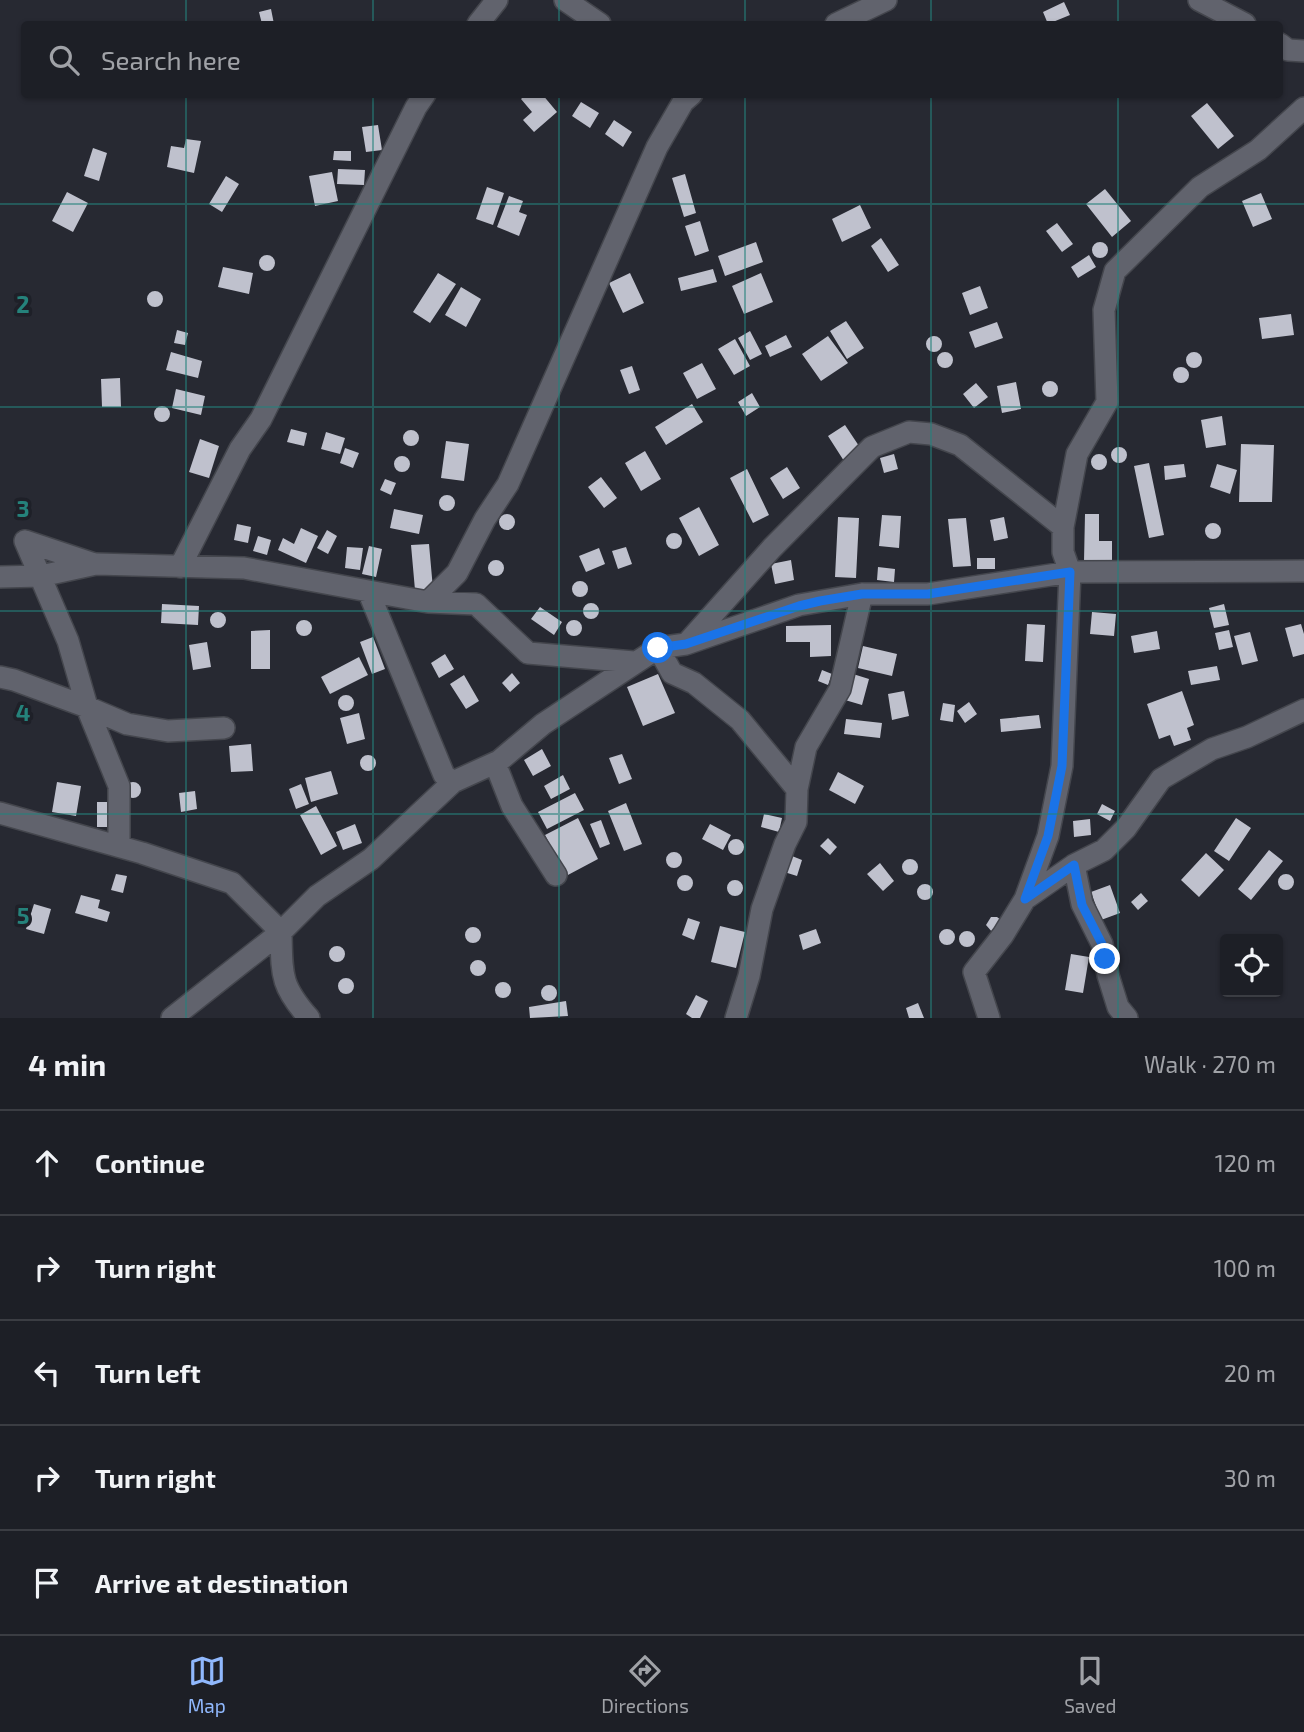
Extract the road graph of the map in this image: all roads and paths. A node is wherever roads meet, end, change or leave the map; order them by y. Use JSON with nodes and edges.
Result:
{"nodes":[{"id":1,"x":497,"y":0,"type":"edge"},
{"id":2,"x":565,"y":0,"type":"edge"},
{"id":3,"x":886,"y":0,"type":"edge"},
{"id":4,"x":1199,"y":0,"type":"edge"},
{"id":5,"x":480,"y":21,"type":"edge"},
{"id":6,"x":596,"y":21,"type":"edge"},
{"id":7,"x":842,"y":21,"type":"edge"},
{"id":8,"x":1239,"y":21,"type":"edge"},
{"id":9,"x":1283,"y":47,"type":"edge"},
{"id":10,"x":1304,"y":51,"type":"edge"},
{"id":11,"x":422,"y":98,"type":"edge"},
{"id":12,"x":688,"y":98,"type":"edge"},
{"id":13,"x":1304,"y":108,"type":"edge"},
{"id":14,"x":1063,"y":527,"type":"junction"},
{"id":15,"x":96,"y":564,"type":"junction"},
{"id":16,"x":180,"y":567,"type":"junction"},
{"id":17,"x":1304,"y":571,"type":"edge"},
{"id":18,"x":1070,"y":572,"type":"junction"},
{"id":19,"x":41,"y":576,"type":"junction"},
{"id":20,"x":0,"y":577,"type":"edge"},
{"id":21,"x":369,"y":593,"type":"junction"},
{"id":22,"x":862,"y":594,"type":"junction"},
{"id":23,"x":428,"y":602,"type":"junction"},
{"id":24,"x":686,"y":644,"type":"junction"},
{"id":25,"x":658,"y":648,"type":"junction"},
{"id":26,"x":634,"y":662,"type":"junction"},
{"id":27,"x":0,"y":677,"type":"edge"},
{"id":28,"x":87,"y":706,"type":"junction"},
{"id":29,"x":1304,"y":710,"type":"edge"},
{"id":30,"x":224,"y":728,"type":"dead end"},
{"id":31,"x":495,"y":763,"type":"junction"},
{"id":32,"x":453,"y":782,"type":"junction"},
{"id":33,"x":797,"y":789,"type":"junction"},
{"id":34,"x":0,"y":813,"type":"edge"},
{"id":35,"x":120,"y":846,"type":"junction"},
{"id":36,"x":1074,"y":865,"type":"junction"},
{"id":37,"x":556,"y":875,"type":"dead end"},
{"id":38,"x":1025,"y":899,"type":"junction"},
{"id":39,"x":281,"y":932,"type":"junction"},
{"id":40,"x":172,"y":1018,"type":"edge"},
{"id":41,"x":309,"y":1018,"type":"edge"},
{"id":42,"x":736,"y":1018,"type":"edge"},
{"id":43,"x":989,"y":1018,"type":"edge"},
{"id":44,"x":1127,"y":1018,"type":"edge"}],
"edges":[{"from":1,"to":5,"type":"street"},
{"from":2,"to":6,"type":"street"},
{"from":3,"to":7,"type":"street"},
{"from":4,"to":8,"type":"street"},
{"from":9,"to":10,"type":"street"},
{"from":11,"to":16,"type":"street"},
{"from":12,"to":23,"type":"street"},
{"from":13,"to":14,"type":"street"},
{"from":14,"to":18,"type":"street"},
{"from":14,"to":24,"type":"street"},
{"from":15,"to":16,"type":"street"},
{"from":15,"to":19,"type":"street"},
{"from":15,"to":19,"type":"street"},
{"from":16,"to":21,"type":"street"},
{"from":17,"to":18,"type":"street"},
{"from":18,"to":22,"type":"street"},
{"from":18,"to":38,"type":"street"},
{"from":19,"to":20,"type":"street"},
{"from":19,"to":28,"type":"street"},
{"from":21,"to":23,"type":"street"},
{"from":21,"to":32,"type":"street"},
{"from":22,"to":24,"type":"street"},
{"from":22,"to":33,"type":"street"},
{"from":23,"to":26,"type":"street"},
{"from":24,"to":25,"type":"street"},
{"from":25,"to":26,"type":"street"},
{"from":25,"to":33,"type":"street"},
{"from":26,"to":31,"type":"street"},
{"from":27,"to":28,"type":"street"},
{"from":28,"to":30,"type":"street"},
{"from":28,"to":35,"type":"street"},
{"from":29,"to":36,"type":"street"},
{"from":31,"to":32,"type":"street"},
{"from":31,"to":37,"type":"street"},
{"from":32,"to":39,"type":"street"},
{"from":33,"to":42,"type":"street"},
{"from":34,"to":35,"type":"street"},
{"from":35,"to":39,"type":"street"},
{"from":36,"to":38,"type":"street"},
{"from":36,"to":44,"type":"street"},
{"from":38,"to":43,"type":"street"},
{"from":39,"to":40,"type":"street"},
{"from":39,"to":41,"type":"street"}]}
